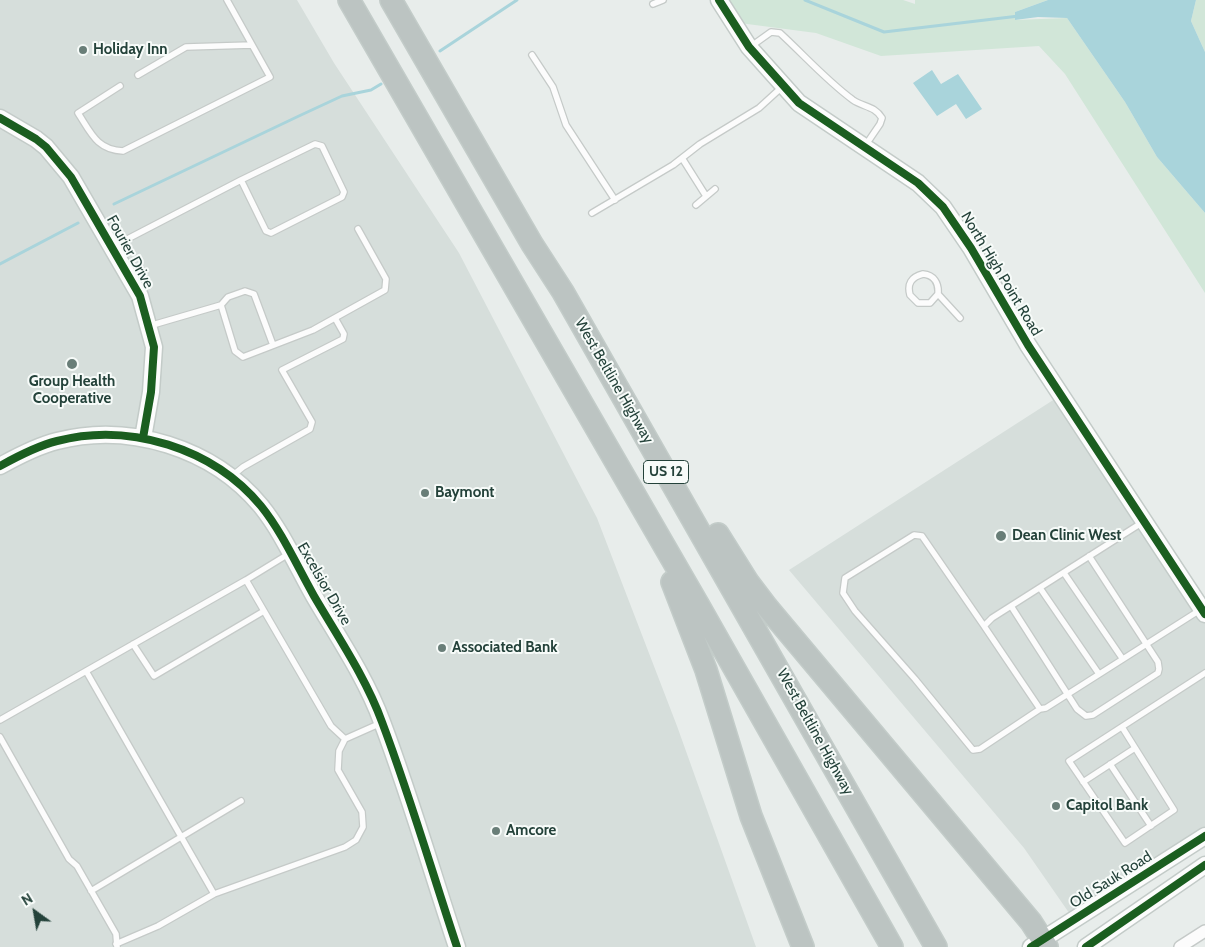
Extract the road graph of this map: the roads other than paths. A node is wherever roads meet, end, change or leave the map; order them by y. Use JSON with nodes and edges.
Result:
{"nodes":[{"id":1,"x":226,"y":0,"type":"edge"},
{"id":2,"x":349,"y":0,"type":"edge"},
{"id":3,"x":391,"y":0,"type":"edge"},
{"id":4,"x":663,"y":0,"type":"edge"},
{"id":5,"x":719,"y":0,"type":"edge"},
{"id":6,"x":653,"y":4,"type":"dead end"},
{"id":7,"x":252,"y":46,"type":"junction"},
{"id":8,"x":749,"y":47,"type":"junction"},
{"id":9,"x":532,"y":55,"type":"dead end"},
{"id":10,"x":138,"y":75,"type":"dead end"},
{"id":11,"x":120,"y":86,"type":"dead end"},
{"id":12,"x":782,"y":86,"type":"junction"},
{"id":13,"x":0,"y":118,"type":"edge"},
{"id":14,"x":864,"y":148,"type":"junction"},
{"id":15,"x":682,"y":158,"type":"junction"},
{"id":16,"x":241,"y":180,"type":"junction"},
{"id":17,"x":715,"y":189,"type":"dead end"},
{"id":18,"x":706,"y":196,"type":"junction"},
{"id":19,"x":615,"y":200,"type":"junction"},
{"id":20,"x":696,"y":205,"type":"dead end"},
{"id":21,"x":592,"y":213,"type":"dead end"},
{"id":22,"x":358,"y":229,"type":"dead end"},
{"id":23,"x":112,"y":247,"type":"junction"},
{"id":24,"x":564,"y":292,"type":"junction"},
{"id":25,"x":938,"y":294,"type":"junction"},
{"id":26,"x":221,"y":305,"type":"junction"},
{"id":27,"x":336,"y":318,"type":"junction"},
{"id":28,"x":960,"y":318,"type":"dead end"},
{"id":29,"x":150,"y":326,"type":"junction"},
{"id":30,"x":273,"y":345,"type":"junction"},
{"id":31,"x":585,"y":410,"type":"junction"},
{"id":32,"x":142,"y":438,"type":"junction"},
{"id":33,"x":0,"y":466,"type":"edge"},
{"id":34,"x":231,"y":478,"type":"junction"},
{"id":35,"x":1145,"y":521,"type":"junction"},
{"id":36,"x":290,"y":553,"type":"junction"},
{"id":37,"x":1089,"y":556,"type":"junction"},
{"id":38,"x":1064,"y":573,"type":"junction"},
{"id":39,"x":246,"y":580,"type":"junction"},
{"id":40,"x":1040,"y":588,"type":"junction"},
{"id":41,"x":1011,"y":606,"type":"junction"},
{"id":42,"x":264,"y":611,"type":"junction"},
{"id":43,"x":1203,"y":612,"type":"edge"},
{"id":44,"x":984,"y":626,"type":"junction"},
{"id":45,"x":134,"y":644,"type":"junction"},
{"id":46,"x":1145,"y":644,"type":"junction"},
{"id":47,"x":1122,"y":658,"type":"junction"},
{"id":48,"x":86,"y":671,"type":"junction"},
{"id":49,"x":1099,"y":674,"type":"junction"},
{"id":50,"x":1205,"y":674,"type":"edge"},
{"id":51,"x":1068,"y":694,"type":"junction"},
{"id":52,"x":1040,"y":709,"type":"junction"},
{"id":53,"x":0,"y":720,"type":"edge"},
{"id":54,"x":382,"y":722,"type":"junction"},
{"id":55,"x":1122,"y":728,"type":"junction"},
{"id":56,"x":0,"y":737,"type":"edge"},
{"id":57,"x":345,"y":739,"type":"junction"},
{"id":58,"x":1135,"y":748,"type":"junction"},
{"id":59,"x":1110,"y":764,"type":"junction"},
{"id":60,"x":1083,"y":782,"type":"junction"},
{"id":61,"x":241,"y":801,"type":"dead end"},
{"id":62,"x":1151,"y":826,"type":"junction"},
{"id":63,"x":1205,"y":836,"type":"edge"},
{"id":64,"x":182,"y":838,"type":"junction"},
{"id":65,"x":1205,"y":865,"type":"edge"},
{"id":66,"x":91,"y":892,"type":"junction"},
{"id":67,"x":214,"y":894,"type":"junction"},
{"id":68,"x":1205,"y":931,"type":"edge"},
{"id":69,"x":1040,"y":944,"type":"edge"},
{"id":70,"x":116,"y":946,"type":"edge"},
{"id":71,"x":457,"y":947,"type":"edge"},
{"id":72,"x":802,"y":947,"type":"edge"},
{"id":73,"x":892,"y":947,"type":"edge"},
{"id":74,"x":936,"y":947,"type":"edge"},
{"id":75,"x":1086,"y":947,"type":"edge"},
{"id":76,"x":1180,"y":947,"type":"edge"}],
"edges":[{"from":1,"to":7,"type":"lane"},
{"from":2,"to":31,"type":"highway","number":"US 12"},
{"from":3,"to":24,"type":"highway","name":"West Beltline Highway","number":"US 12"},
{"from":4,"to":6,"type":"lane"},
{"from":5,"to":8,"type":"street","name":"North High Point Road"},
{"from":7,"to":10,"type":"lane"},
{"from":7,"to":11,"type":"lane"},
{"from":8,"to":12,"type":"street","name":"North High Point Road"},
{"from":8,"to":14,"type":"lane"},
{"from":9,"to":19,"type":"lane"},
{"from":12,"to":14,"type":"street","name":"North High Point Road"},
{"from":12,"to":15,"type":"lane"},
{"from":13,"to":23,"type":"street","name":"Fourier Drive"},
{"from":14,"to":35,"type":"street","name":"North High Point Road"},
{"from":15,"to":18,"type":"lane"},
{"from":15,"to":19,"type":"lane"},
{"from":16,"to":16,"type":"lane"},
{"from":16,"to":23,"type":"lane"},
{"from":17,"to":18,"type":"lane"},
{"from":18,"to":20,"type":"lane"},
{"from":19,"to":21,"type":"lane"},
{"from":22,"to":27,"type":"lane"},
{"from":23,"to":29,"type":"street","name":"Fourier Drive"},
{"from":24,"to":69,"type":"highway"},
{"from":24,"to":74,"type":"highway","name":"West Beltline Highway","number":"US 12"},
{"from":25,"to":25,"type":"lane"},
{"from":25,"to":28,"type":"lane"},
{"from":26,"to":29,"type":"lane"},
{"from":26,"to":30,"type":"lane"},
{"from":26,"to":30,"type":"lane"},
{"from":27,"to":30,"type":"lane"},
{"from":27,"to":34,"type":"lane"},
{"from":29,"to":32,"type":"street","name":"Fourier Drive"},
{"from":31,"to":72,"type":"highway"},
{"from":31,"to":73,"type":"highway","number":"US 12"},
{"from":32,"to":33,"type":"street","name":"Excelsior Drive"},
{"from":32,"to":34,"type":"street","name":"Excelsior Drive"},
{"from":34,"to":36,"type":"street","name":"Excelsior Drive"},
{"from":35,"to":37,"type":"lane"},
{"from":35,"to":43,"type":"street","name":"North High Point Road"},
{"from":36,"to":39,"type":"lane"},
{"from":36,"to":54,"type":"street","name":"Excelsior Drive"},
{"from":37,"to":38,"type":"lane"},
{"from":37,"to":46,"type":"lane"},
{"from":38,"to":40,"type":"lane"},
{"from":38,"to":47,"type":"lane"},
{"from":39,"to":42,"type":"lane"},
{"from":39,"to":45,"type":"lane"},
{"from":40,"to":41,"type":"lane"},
{"from":40,"to":49,"type":"lane"},
{"from":41,"to":44,"type":"lane"},
{"from":41,"to":51,"type":"lane"},
{"from":42,"to":45,"type":"lane"},
{"from":42,"to":57,"type":"lane"},
{"from":43,"to":46,"type":"lane"},
{"from":44,"to":52,"type":"lane"},
{"from":44,"to":52,"type":"lane"},
{"from":45,"to":48,"type":"lane"},
{"from":46,"to":47,"type":"lane"},
{"from":46,"to":51,"type":"lane"},
{"from":47,"to":49,"type":"lane"},
{"from":48,"to":53,"type":"lane"},
{"from":48,"to":64,"type":"lane"},
{"from":49,"to":51,"type":"lane"},
{"from":50,"to":55,"type":"lane"},
{"from":51,"to":52,"type":"lane"},
{"from":54,"to":57,"type":"lane"},
{"from":54,"to":71,"type":"street","name":"Excelsior Drive"},
{"from":55,"to":58,"type":"lane"},
{"from":55,"to":60,"type":"lane"},
{"from":56,"to":66,"type":"lane"},
{"from":57,"to":67,"type":"lane"},
{"from":58,"to":59,"type":"lane"},
{"from":58,"to":62,"type":"lane"},
{"from":59,"to":60,"type":"lane"},
{"from":59,"to":62,"type":"lane"},
{"from":60,"to":62,"type":"lane"},
{"from":61,"to":64,"type":"lane"},
{"from":63,"to":69,"type":"street","name":"Old Sauk Road"},
{"from":64,"to":66,"type":"lane"},
{"from":64,"to":67,"type":"lane"},
{"from":65,"to":75,"type":"street"},
{"from":66,"to":70,"type":"lane"},
{"from":67,"to":70,"type":"lane"},
{"from":68,"to":76,"type":"street"}]}
